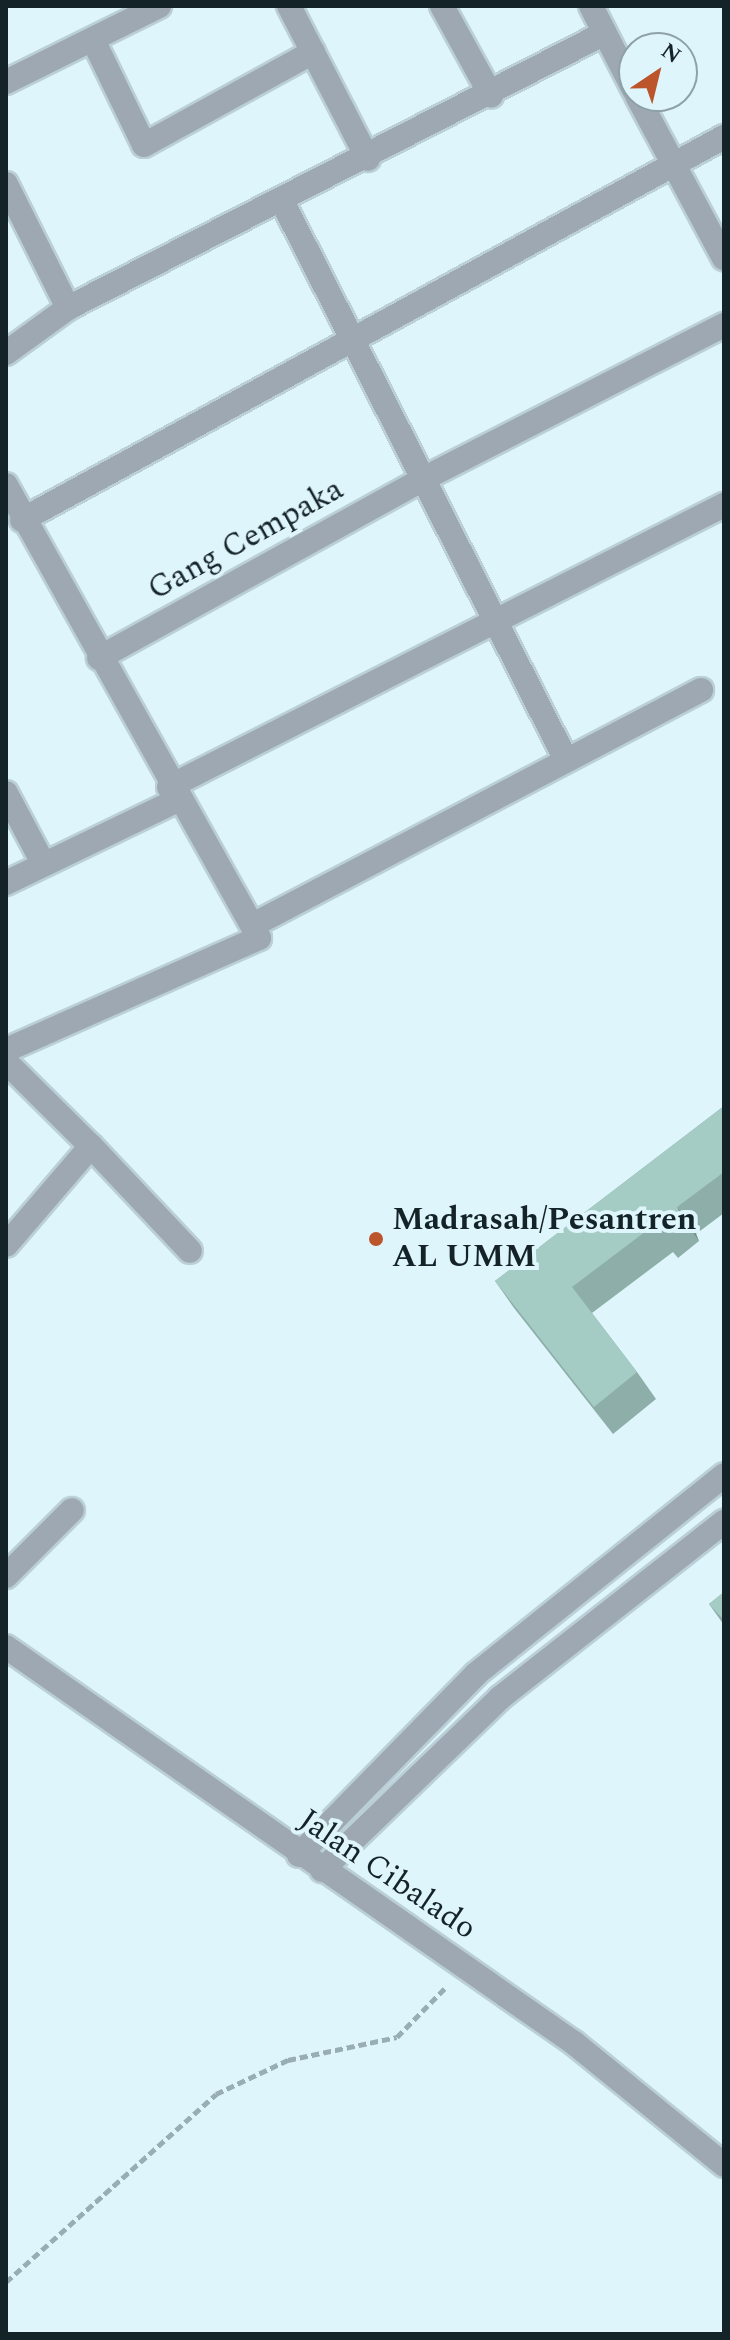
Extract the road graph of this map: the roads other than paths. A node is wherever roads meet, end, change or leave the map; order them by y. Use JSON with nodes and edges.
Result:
{"nodes":[{"id":1,"x":159,"y":6,"type":"edge"},
{"id":2,"x":289,"y":6,"type":"edge"},
{"id":3,"x":442,"y":6,"type":"edge"},
{"id":4,"x":591,"y":6,"type":"edge"},
{"id":5,"x":605,"y":33,"type":"junction"},
{"id":6,"x":94,"y":42,"type":"junction"},
{"id":7,"x":313,"y":52,"type":"junction"},
{"id":8,"x":618,"y":59,"type":"edge"},
{"id":9,"x":6,"y":82,"type":"edge"},
{"id":10,"x":491,"y":95,"type":"junction"},
{"id":11,"x":645,"y":112,"type":"edge"},
{"id":12,"x":724,"y":137,"type":"edge"},
{"id":13,"x":368,"y":159,"type":"junction"},
{"id":14,"x":672,"y":166,"type":"junction"},
{"id":15,"x":7,"y":190,"type":"edge"},
{"id":16,"x":283,"y":203,"type":"junction"},
{"id":17,"x":724,"y":258,"type":"edge"},
{"id":18,"x":68,"y":308,"type":"junction"},
{"id":19,"x":724,"y":325,"type":"edge"},
{"id":20,"x":355,"y":344,"type":"junction"},
{"id":21,"x":6,"y":353,"type":"edge"},
{"id":22,"x":425,"y":478,"type":"junction"},
{"id":23,"x":6,"y":485,"type":"edge"},
{"id":24,"x":724,"y":505,"type":"edge"},
{"id":25,"x":22,"y":520,"type":"junction"},
{"id":26,"x":496,"y":625,"type":"junction"},
{"id":27,"x":99,"y":658,"type":"junction"},
{"id":28,"x":701,"y":690,"type":"dead end"},
{"id":29,"x":565,"y":758,"type":"junction"},
{"id":30,"x":6,"y":793,"type":"edge"},
{"id":31,"x":174,"y":793,"type":"junction"},
{"id":32,"x":42,"y":861,"type":"junction"},
{"id":33,"x":6,"y":883,"type":"edge"},
{"id":34,"x":253,"y":925,"type":"junction"},
{"id":35,"x":6,"y":1050,"type":"edge"},
{"id":36,"x":6,"y":1062,"type":"edge"},
{"id":37,"x":91,"y":1146,"type":"junction"},
{"id":38,"x":6,"y":1245,"type":"edge"},
{"id":39,"x":190,"y":1251,"type":"dead end"},
{"id":40,"x":724,"y":1475,"type":"edge"},
{"id":41,"x":72,"y":1510,"type":"dead end"},
{"id":42,"x":724,"y":1522,"type":"edge"},
{"id":43,"x":6,"y":1576,"type":"edge"},
{"id":44,"x":6,"y":1647,"type":"edge"},
{"id":45,"x":299,"y":1855,"type":"junction"},
{"id":46,"x":322,"y":1870,"type":"junction"},
{"id":47,"x":724,"y":2165,"type":"edge"}],
"edges":[{"from":1,"to":6,"type":"street"},
{"from":2,"to":7,"type":"street"},
{"from":3,"to":10,"type":"street"},
{"from":4,"to":5,"type":"street"},
{"from":5,"to":8,"type":"street"},
{"from":5,"to":10,"type":"street"},
{"from":6,"to":7,"type":"street"},
{"from":6,"to":9,"type":"street"},
{"from":7,"to":13,"type":"street"},
{"from":10,"to":13,"type":"street"},
{"from":11,"to":14,"type":"street"},
{"from":12,"to":14,"type":"street"},
{"from":13,"to":16,"type":"street"},
{"from":14,"to":17,"type":"street"},
{"from":14,"to":20,"type":"street"},
{"from":15,"to":18,"type":"street"},
{"from":16,"to":18,"type":"street"},
{"from":16,"to":20,"type":"street"},
{"from":18,"to":21,"type":"street"},
{"from":19,"to":22,"type":"street","name":"Gang Cempaka"},
{"from":20,"to":22,"type":"street"},
{"from":20,"to":25,"type":"street"},
{"from":22,"to":26,"type":"street"},
{"from":22,"to":27,"type":"street","name":"Gang Cempaka"},
{"from":23,"to":25,"type":"street"},
{"from":24,"to":26,"type":"street"},
{"from":25,"to":27,"type":"street"},
{"from":26,"to":29,"type":"street"},
{"from":26,"to":31,"type":"street"},
{"from":27,"to":31,"type":"street"},
{"from":28,"to":29,"type":"street"},
{"from":29,"to":34,"type":"street"},
{"from":30,"to":32,"type":"street"},
{"from":31,"to":32,"type":"street"},
{"from":31,"to":34,"type":"street"},
{"from":32,"to":33,"type":"street"},
{"from":34,"to":35,"type":"street"},
{"from":36,"to":37,"type":"street"},
{"from":37,"to":38,"type":"street"},
{"from":37,"to":39,"type":"street"},
{"from":40,"to":45,"type":"street"},
{"from":41,"to":43,"type":"street"},
{"from":42,"to":46,"type":"street"},
{"from":44,"to":45,"type":"street","name":"Jalan Cibalado"},
{"from":45,"to":46,"type":"street","name":"Jalan Cibalado"},
{"from":46,"to":47,"type":"street","name":"Jalan Cibalado"}]}
